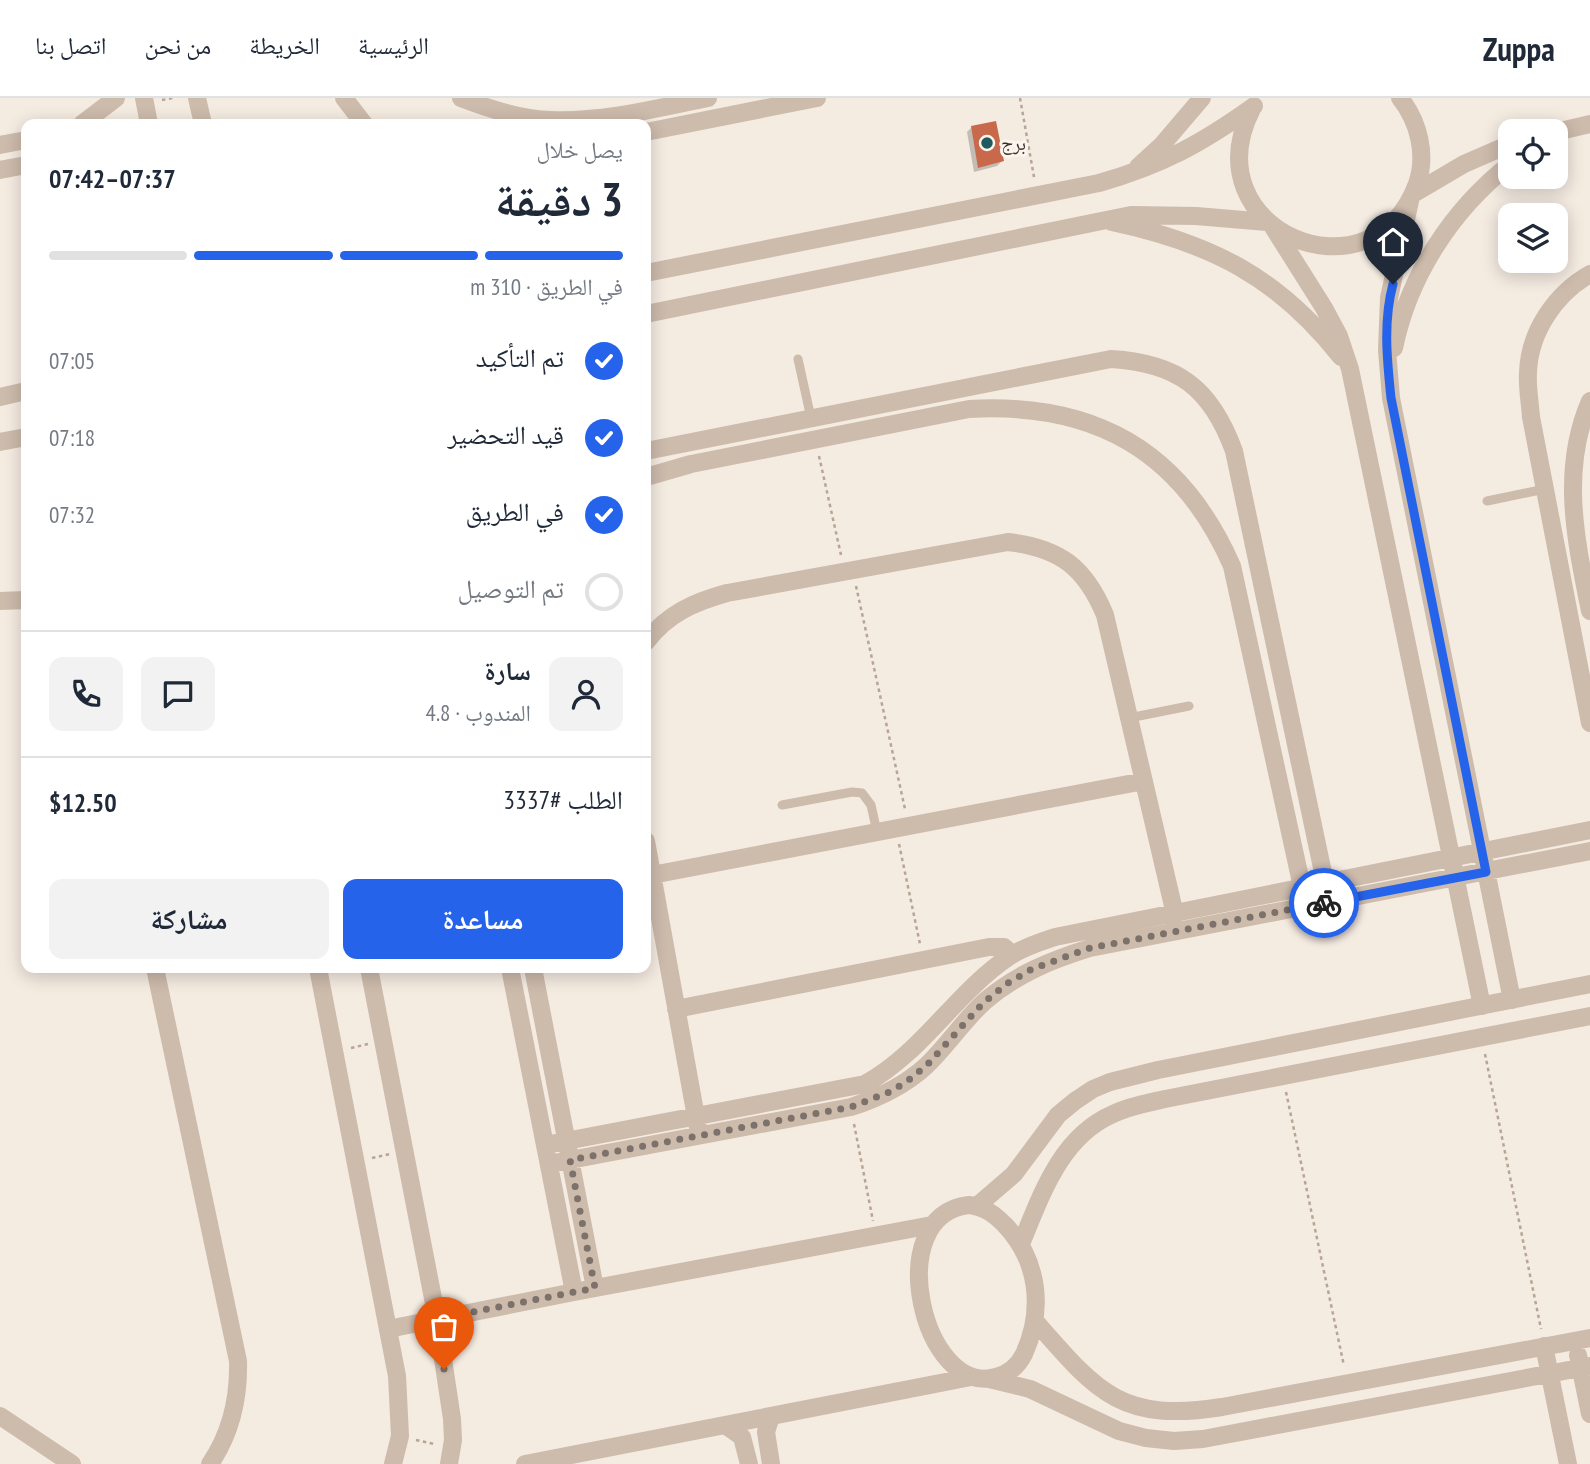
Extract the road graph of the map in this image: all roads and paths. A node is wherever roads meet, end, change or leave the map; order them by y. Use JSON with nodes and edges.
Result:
{"nodes":[{"id":1,"x":116,"y":98,"type":"edge"},
{"id":2,"x":144,"y":98,"type":"edge"},
{"id":3,"x":197,"y":98,"type":"edge"},
{"id":4,"x":344,"y":98,"type":"edge"},
{"id":5,"x":461,"y":98,"type":"edge"},
{"id":6,"x":708,"y":98,"type":"edge"},
{"id":7,"x":817,"y":98,"type":"edge"},
{"id":8,"x":1020,"y":98,"type":"edge"},
{"id":9,"x":1202,"y":98,"type":"edge"},
{"id":10,"x":1400,"y":98,"type":"edge"},
{"id":11,"x":1258,"y":100,"type":"edge"},
{"id":12,"x":89,"y":119,"type":"edge"},
{"id":13,"x":148,"y":119,"type":"edge"},
{"id":14,"x":201,"y":119,"type":"edge"},
{"id":15,"x":359,"y":119,"type":"edge"},
{"id":16,"x":543,"y":119,"type":"edge"},
{"id":17,"x":563,"y":119,"type":"edge"},
{"id":18,"x":1590,"y":124,"type":"edge"},
{"id":19,"x":1568,"y":130,"type":"edge"},
{"id":20,"x":651,"y":131,"type":"edge"},
{"id":21,"x":21,"y":141,"type":"edge"},
{"id":22,"x":0,"y":145,"type":"edge"},
{"id":23,"x":1498,"y":149,"type":"edge"},
{"id":24,"x":21,"y":166,"type":"edge"},
{"id":25,"x":0,"y":170,"type":"edge"},
{"id":26,"x":1130,"y":174,"type":"junction"},
{"id":27,"x":1498,"y":174,"type":"edge"},
{"id":28,"x":1038,"y":197,"type":"junction"},
{"id":29,"x":1411,"y":197,"type":"junction"},
{"id":30,"x":1102,"y":220,"type":"junction"},
{"id":31,"x":1270,"y":225,"type":"junction"},
{"id":32,"x":651,"y":272,"type":"edge"},
{"id":33,"x":1590,"y":274,"type":"edge"},
{"id":34,"x":651,"y":313,"type":"edge"},
{"id":35,"x":798,"y":359,"type":"dead end"},
{"id":36,"x":1350,"y":369,"type":"junction"},
{"id":37,"x":1389,"y":376,"type":"junction"},
{"id":38,"x":21,"y":392,"type":"edge"},
{"id":39,"x":0,"y":397,"type":"edge"},
{"id":40,"x":1590,"y":401,"type":"edge"},
{"id":41,"x":811,"y":418,"type":"junction"},
{"id":42,"x":21,"y":438,"type":"edge"},
{"id":43,"x":816,"y":439,"type":"junction"},
{"id":44,"x":0,"y":442,"type":"edge"},
{"id":45,"x":651,"y":450,"type":"edge"},
{"id":46,"x":651,"y":476,"type":"edge"},
{"id":47,"x":1545,"y":489,"type":"junction"},
{"id":48,"x":1487,"y":501,"type":"dead end"},
{"id":49,"x":1573,"y":513,"type":"junction"},
{"id":50,"x":1550,"y":517,"type":"junction"},
{"id":51,"x":848,"y":570,"type":"junction"},
{"id":52,"x":1262,"y":586,"type":"junction"},
{"id":53,"x":1238,"y":590,"type":"junction"},
{"id":54,"x":21,"y":600,"type":"edge"},
{"id":55,"x":0,"y":601,"type":"edge"},
{"id":56,"x":1590,"y":611,"type":"edge"},
{"id":57,"x":651,"y":635,"type":"edge"},
{"id":58,"x":1189,"y":706,"type":"dead end"},
{"id":59,"x":1129,"y":718,"type":"junction"},
{"id":60,"x":1590,"y":723,"type":"edge"},
{"id":61,"x":1144,"y":781,"type":"junction"},
{"id":62,"x":782,"y":805,"type":"dead end"},
{"id":63,"x":902,"y":827,"type":"junction"},
{"id":64,"x":1590,"y":830,"type":"edge"},
{"id":65,"x":877,"y":832,"type":"junction"},
{"id":66,"x":1482,"y":851,"type":"junction"},
{"id":67,"x":1590,"y":851,"type":"edge"},
{"id":68,"x":1452,"y":857,"type":"junction"},
{"id":69,"x":651,"y":869,"type":"edge"},
{"id":70,"x":1486,"y":872,"type":"junction"},
{"id":71,"x":652,"y":875,"type":"junction"},
{"id":72,"x":1456,"y":877,"type":"junction"},
{"id":73,"x":1325,"y":882,"type":"junction"},
{"id":74,"x":1302,"y":887,"type":"junction"},
{"id":75,"x":1174,"y":911,"type":"junction"},
{"id":76,"x":1179,"y":931,"type":"junction"},
{"id":77,"x":1012,"y":954,"type":"junction"},
{"id":78,"x":923,"y":961,"type":"junction"},
{"id":79,"x":156,"y":973,"type":"edge"},
{"id":80,"x":319,"y":973,"type":"edge"},
{"id":81,"x":370,"y":973,"type":"edge"},
{"id":82,"x":511,"y":973,"type":"edge"},
{"id":83,"x":534,"y":973,"type":"edge"},
{"id":84,"x":1590,"y":984,"type":"edge"},
{"id":85,"x":1512,"y":1000,"type":"junction"},
{"id":86,"x":1482,"y":1006,"type":"junction"},
{"id":87,"x":676,"y":1009,"type":"junction"},
{"id":88,"x":1590,"y":1016,"type":"edge"},
{"id":89,"x":1481,"y":1037,"type":"junction"},
{"id":90,"x":1309,"y":1040,"type":"junction"},
{"id":91,"x":383,"y":1041,"type":"junction"},
{"id":92,"x":334,"y":1052,"type":"junction"},
{"id":93,"x":1315,"y":1070,"type":"junction"},
{"id":94,"x":1283,"y":1076,"type":"junction"},
{"id":95,"x":851,"y":1107,"type":"junction"},
{"id":96,"x":696,"y":1117,"type":"junction"},
{"id":97,"x":699,"y":1135,"type":"junction"},
{"id":98,"x":566,"y":1141,"type":"junction"},
{"id":99,"x":545,"y":1145,"type":"junction"},
{"id":100,"x":404,"y":1151,"type":"junction"},
{"id":101,"x":570,"y":1160,"type":"junction"},
{"id":102,"x":356,"y":1161,"type":"junction"},
{"id":103,"x":549,"y":1164,"type":"junction"},
{"id":104,"x":977,"y":1206,"type":"junction"},
{"id":105,"x":932,"y":1224,"type":"junction"},
{"id":106,"x":876,"y":1234,"type":"junction"},
{"id":107,"x":1021,"y":1244,"type":"junction"},
{"id":108,"x":595,"y":1288,"type":"junction"},
{"id":109,"x":574,"y":1292,"type":"junction"},
{"id":110,"x":437,"y":1319,"type":"junction"},
{"id":111,"x":1035,"y":1321,"type":"junction"},
{"id":112,"x":388,"y":1329,"type":"junction"},
{"id":113,"x":1583,"y":1339,"type":"edge"},
{"id":114,"x":1544,"y":1346,"type":"junction"},
{"id":115,"x":1585,"y":1366,"type":"edge"},
{"id":116,"x":1550,"y":1373,"type":"junction"},
{"id":117,"x":971,"y":1377,"type":"junction"},
{"id":118,"x":989,"y":1379,"type":"junction"},
{"id":119,"x":1348,"y":1383,"type":"junction"},
{"id":120,"x":1197,"y":1411,"type":"junction"},
{"id":121,"x":1590,"y":1414,"type":"edge"},
{"id":122,"x":0,"y":1416,"type":"edge"},
{"id":123,"x":771,"y":1416,"type":"junction"},
{"id":124,"x":726,"y":1425,"type":"junction"},
{"id":125,"x":400,"y":1436,"type":"junction"},
{"id":126,"x":1203,"y":1439,"type":"junction"},
{"id":127,"x":451,"y":1456,"type":"edge"},
{"id":128,"x":72,"y":1464,"type":"edge"},
{"id":129,"x":210,"y":1464,"type":"edge"},
{"id":130,"x":393,"y":1464,"type":"edge"},
{"id":131,"x":525,"y":1464,"type":"edge"},
{"id":132,"x":749,"y":1464,"type":"edge"},
{"id":133,"x":771,"y":1464,"type":"edge"},
{"id":134,"x":1568,"y":1464,"type":"edge"}],
"edges":[{"from":1,"to":12,"type":"street"},
{"from":2,"to":13,"type":"street"},
{"from":3,"to":14,"type":"street"},
{"from":4,"to":15,"type":"street"},
{"from":5,"to":16,"type":"street"},
{"from":6,"to":17,"type":"street"},
{"from":7,"to":20,"type":"street"},
{"from":8,"to":28,"type":"path"},
{"from":9,"to":26,"type":"street"},
{"from":10,"to":29,"type":"street"},
{"from":11,"to":26,"type":"street"},
{"from":11,"to":31,"type":"street"},
{"from":18,"to":19,"type":"street"},
{"from":21,"to":22,"type":"street"},
{"from":23,"to":29,"type":"street"},
{"from":24,"to":25,"type":"street"},
{"from":26,"to":28,"type":"street"},
{"from":27,"to":37,"type":"street"},
{"from":28,"to":32,"type":"street"},
{"from":29,"to":31,"type":"street"},
{"from":29,"to":37,"type":"street"},
{"from":30,"to":31,"type":"street"},
{"from":30,"to":34,"type":"street"},
{"from":30,"to":36,"type":"street"},
{"from":31,"to":36,"type":"street"},
{"from":33,"to":47,"type":"street"},
{"from":35,"to":41,"type":"lane"},
{"from":36,"to":68,"type":"street"},
{"from":37,"to":66,"type":"street"},
{"from":38,"to":39,"type":"street"},
{"from":40,"to":49,"type":"street"},
{"from":41,"to":43,"type":"street"},
{"from":41,"to":45,"type":"street"},
{"from":41,"to":52,"type":"street"},
{"from":42,"to":44,"type":"street"},
{"from":43,"to":46,"type":"street"},
{"from":43,"to":51,"type":"path"},
{"from":43,"to":53,"type":"street"},
{"from":47,"to":48,"type":"lane"},
{"from":47,"to":50,"type":"street"},
{"from":49,"to":50,"type":"street"},
{"from":49,"to":56,"type":"street"},
{"from":50,"to":60,"type":"street"},
{"from":51,"to":57,"type":"street"},
{"from":51,"to":59,"type":"street"},
{"from":51,"to":63,"type":"path"},
{"from":52,"to":53,"type":"street"},
{"from":52,"to":73,"type":"street"},
{"from":53,"to":74,"type":"street"},
{"from":54,"to":55,"type":"street"},
{"from":58,"to":59,"type":"lane"},
{"from":59,"to":61,"type":"street"},
{"from":61,"to":63,"type":"street"},
{"from":61,"to":75,"type":"street"},
{"from":62,"to":65,"type":"lane"},
{"from":63,"to":65,"type":"street"},
{"from":63,"to":78,"type":"path"},
{"from":64,"to":66,"type":"street"},
{"from":65,"to":71,"type":"street"},
{"from":66,"to":68,"type":"street"},
{"from":66,"to":70,"type":"street"},
{"from":67,"to":70,"type":"street"},
{"from":68,"to":72,"type":"street"},
{"from":68,"to":73,"type":"street"},
{"from":69,"to":71,"type":"street"},
{"from":70,"to":72,"type":"street"},
{"from":70,"to":85,"type":"street"},
{"from":71,"to":87,"type":"street"},
{"from":72,"to":76,"type":"street"},
{"from":72,"to":86,"type":"street"},
{"from":73,"to":74,"type":"street"},
{"from":74,"to":75,"type":"street"},
{"from":75,"to":76,"type":"street"},
{"from":75,"to":77,"type":"street"},
{"from":76,"to":95,"type":"street"},
{"from":77,"to":78,"type":"street"},
{"from":77,"to":96,"type":"street"},
{"from":78,"to":87,"type":"street"},
{"from":79,"to":129,"type":"street"},
{"from":80,"to":92,"type":"street"},
{"from":81,"to":91,"type":"street"},
{"from":82,"to":99,"type":"street"},
{"from":83,"to":98,"type":"street"},
{"from":84,"to":85,"type":"street"},
{"from":85,"to":86,"type":"street"},
{"from":86,"to":90,"type":"street"},
{"from":87,"to":96,"type":"street"},
{"from":88,"to":89,"type":"street"},
{"from":89,"to":93,"type":"street"},
{"from":89,"to":114,"type":"path"},
{"from":90,"to":93,"type":"street"},
{"from":90,"to":104,"type":"street"},
{"from":91,"to":92,"type":"path"},
{"from":91,"to":100,"type":"street"},
{"from":92,"to":102,"type":"street"},
{"from":93,"to":94,"type":"street"},
{"from":94,"to":107,"type":"street"},
{"from":94,"to":119,"type":"path"},
{"from":95,"to":97,"type":"street"},
{"from":95,"to":106,"type":"path"},
{"from":96,"to":97,"type":"street"},
{"from":96,"to":98,"type":"street"},
{"from":97,"to":101,"type":"street"},
{"from":98,"to":99,"type":"street"},
{"from":98,"to":101,"type":"street"},
{"from":99,"to":103,"type":"street"},
{"from":100,"to":102,"type":"path"},
{"from":100,"to":110,"type":"street"},
{"from":101,"to":103,"type":"street"},
{"from":101,"to":108,"type":"street"},
{"from":102,"to":112,"type":"street"},
{"from":103,"to":109,"type":"street"},
{"from":104,"to":105,"type":"street"},
{"from":104,"to":107,"type":"street"},
{"from":105,"to":106,"type":"street"},
{"from":105,"to":117,"type":"street"},
{"from":106,"to":108,"type":"street"},
{"from":107,"to":111,"type":"street"},
{"from":108,"to":109,"type":"street"},
{"from":109,"to":110,"type":"street"},
{"from":110,"to":112,"type":"street"},
{"from":110,"to":127,"type":"street"},
{"from":111,"to":118,"type":"street"},
{"from":111,"to":120,"type":"street"},
{"from":112,"to":125,"type":"street"},
{"from":113,"to":114,"type":"street"},
{"from":113,"to":115,"type":"street"},
{"from":114,"to":116,"type":"street"},
{"from":114,"to":119,"type":"street"},
{"from":115,"to":116,"type":"street"},
{"from":115,"to":121,"type":"street"},
{"from":116,"to":126,"type":"street"},
{"from":116,"to":134,"type":"street"},
{"from":117,"to":118,"type":"street"},
{"from":117,"to":123,"type":"street"},
{"from":118,"to":126,"type":"street"},
{"from":119,"to":120,"type":"street"},
{"from":120,"to":126,"type":"street"},
{"from":122,"to":128,"type":"street"},
{"from":123,"to":124,"type":"street"},
{"from":123,"to":133,"type":"street"},
{"from":124,"to":131,"type":"street"},
{"from":124,"to":132,"type":"street"},
{"from":125,"to":127,"type":"path"},
{"from":125,"to":130,"type":"street"}]}
